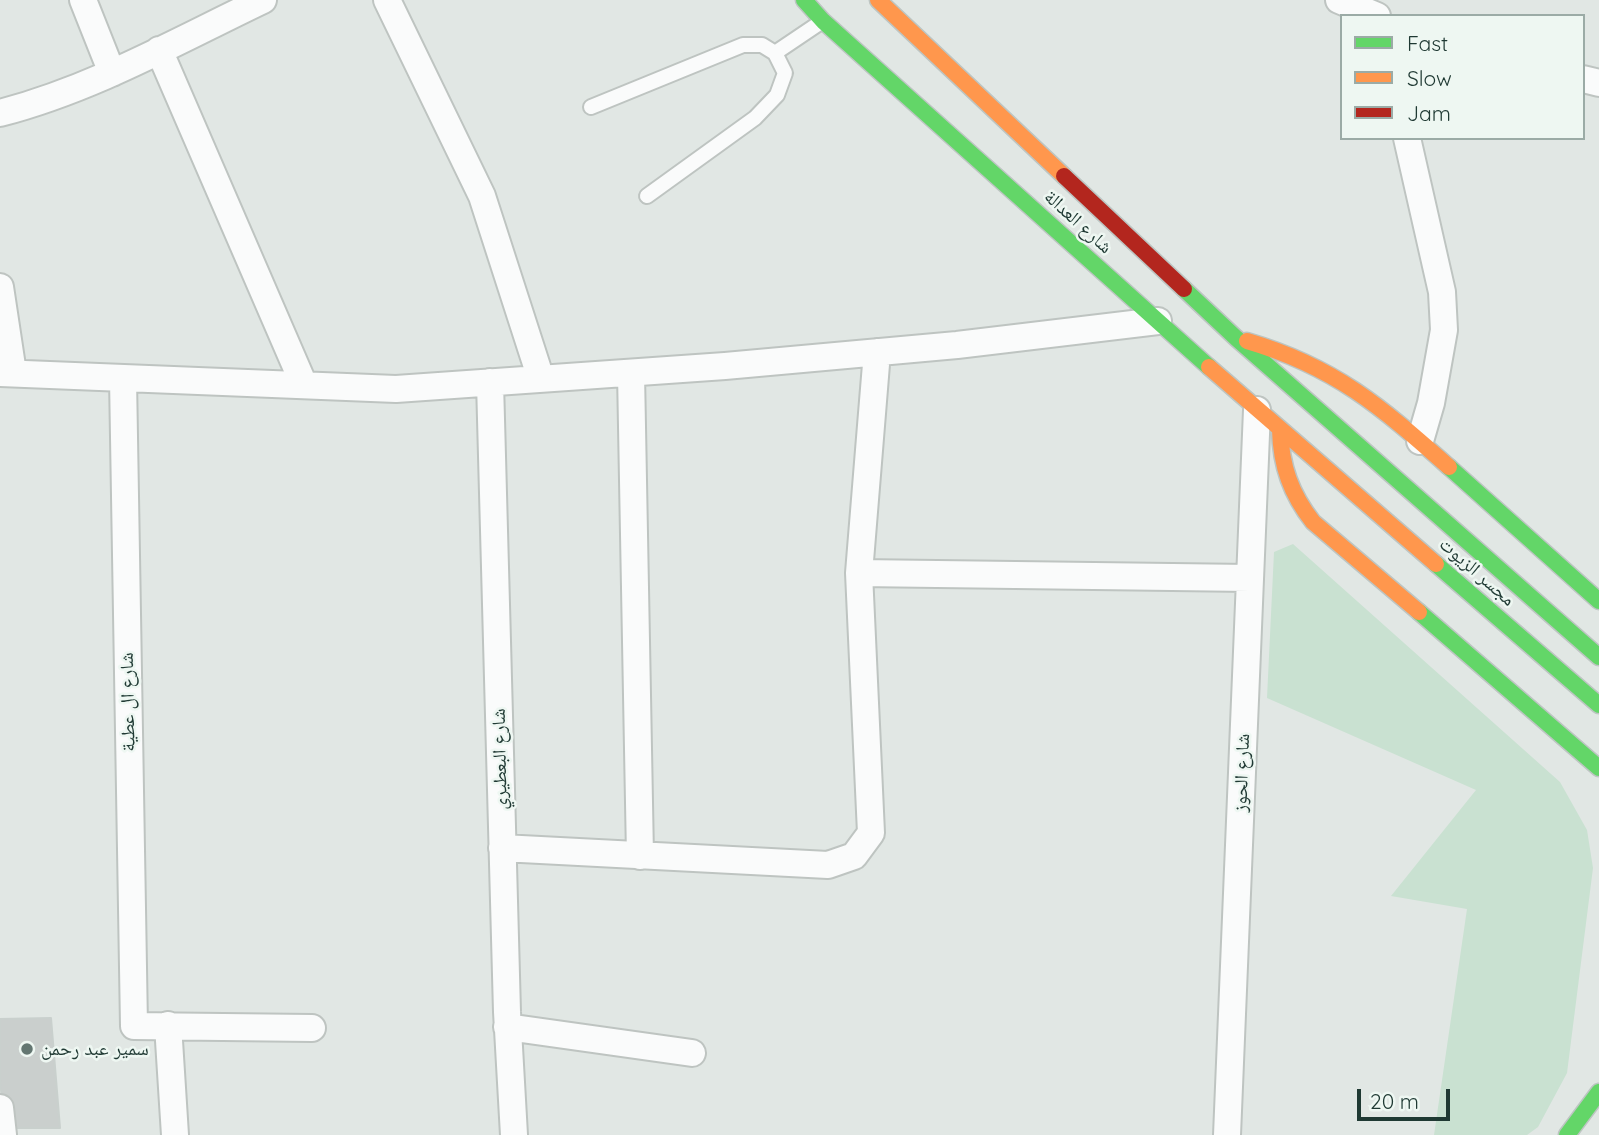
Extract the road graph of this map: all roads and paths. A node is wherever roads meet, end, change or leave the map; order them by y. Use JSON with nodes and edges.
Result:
{"nodes":[{"id":1,"x":83,"y":0,"type":"edge"},
{"id":2,"x":263,"y":0,"type":"edge"},
{"id":3,"x":387,"y":0,"type":"edge"},
{"id":4,"x":804,"y":0,"type":"edge"},
{"id":5,"x":878,"y":0,"type":"edge"},
{"id":6,"x":1339,"y":0,"type":"edge"},
{"id":7,"x":1372,"y":14,"type":"edge"},
{"id":8,"x":822,"y":21,"type":"junction"},
{"id":9,"x":159,"y":50,"type":"junction"},
{"id":10,"x":775,"y":53,"type":"junction"},
{"id":11,"x":112,"y":73,"type":"junction"},
{"id":12,"x":591,"y":107,"type":"dead end"},
{"id":13,"x":0,"y":113,"type":"edge"},
{"id":14,"x":1407,"y":140,"type":"edge"},
{"id":15,"x":647,"y":196,"type":"dead end"},
{"id":16,"x":0,"y":287,"type":"edge"},
{"id":17,"x":1158,"y":321,"type":"junction"},
{"id":18,"x":1236,"y":338,"type":"junction"},
{"id":19,"x":877,"y":352,"type":"junction"},
{"id":20,"x":7,"y":373,"type":"edge"},
{"id":21,"x":631,"y":373,"type":"junction"},
{"id":22,"x":123,"y":377,"type":"junction"},
{"id":23,"x":541,"y":379,"type":"junction"},
{"id":24,"x":490,"y":382,"type":"junction"},
{"id":25,"x":304,"y":385,"type":"junction"},
{"id":26,"x":1257,"y":410,"type":"junction"},
{"id":27,"x":1280,"y":430,"type":"junction"},
{"id":28,"x":1420,"y":441,"type":"junction"},
{"id":29,"x":1358,"y":448,"type":"joint"},
{"id":30,"x":1328,"y":471,"type":"joint"},
{"id":31,"x":859,"y":573,"type":"junction"},
{"id":32,"x":1250,"y":578,"type":"junction"},
{"id":33,"x":1599,"y":601,"type":"edge"},
{"id":34,"x":1599,"y":657,"type":"edge"},
{"id":35,"x":1599,"y":705,"type":"edge"},
{"id":36,"x":1533,"y":709,"type":"junction"},
{"id":37,"x":1599,"y":768,"type":"edge"},
{"id":38,"x":1599,"y":785,"type":"edge"},
{"id":39,"x":502,"y":848,"type":"junction"},
{"id":40,"x":640,"y":856,"type":"junction"},
{"id":41,"x":168,"y":1025,"type":"junction"},
{"id":42,"x":507,"y":1027,"type":"junction"},
{"id":43,"x":312,"y":1028,"type":"dead end"},
{"id":44,"x":692,"y":1053,"type":"dead end"},
{"id":45,"x":1599,"y":1092,"type":"edge"},
{"id":46,"x":0,"y":1108,"type":"edge"},
{"id":47,"x":3,"y":1135,"type":"edge"},
{"id":48,"x":175,"y":1135,"type":"edge"},
{"id":49,"x":514,"y":1135,"type":"edge"},
{"id":50,"x":1227,"y":1135,"type":"edge"},
{"id":51,"x":1567,"y":1135,"type":"edge"}],
"edges":[{"from":1,"to":11,"type":"street"},
{"from":2,"to":9,"type":"street"},
{"from":3,"to":23,"type":"street"},
{"from":4,"to":8,"type":"main road","name":"شارع العدالة"},
{"from":5,"to":18,"type":"main road","name":"شارع العدالة"},
{"from":6,"to":7,"type":"street"},
{"from":8,"to":10,"type":"lane"},
{"from":8,"to":17,"type":"main road","name":"شارع العدالة"},
{"from":9,"to":11,"type":"street"},
{"from":9,"to":25,"type":"street"},
{"from":10,"to":12,"type":"lane"},
{"from":10,"to":15,"type":"lane"},
{"from":11,"to":13,"type":"street"},
{"from":14,"to":28,"type":"street"},
{"from":16,"to":20,"type":"street"},
{"from":17,"to":19,"type":"street"},
{"from":17,"to":26,"type":"main road","name":"شارع العدالة"},
{"from":18,"to":28,"type":"main road"},
{"from":18,"to":29,"type":"main road","name":"شارع العدالة"},
{"from":19,"to":21,"type":"street"},
{"from":19,"to":31,"type":"street"},
{"from":20,"to":22,"type":"street"},
{"from":21,"to":23,"type":"street"},
{"from":21,"to":40,"type":"street"},
{"from":22,"to":25,"type":"street"},
{"from":22,"to":41,"type":"street","name":"شارع ال عطية"},
{"from":23,"to":24,"type":"street"},
{"from":24,"to":25,"type":"street"},
{"from":24,"to":39,"type":"street","name":"شارع البعطيري"},
{"from":26,"to":27,"type":"main road","name":"شارع العدالة"},
{"from":26,"to":32,"type":"street","name":"شارع الحوز"},
{"from":27,"to":30,"type":"main road","name":"شارع العدالة"},
{"from":27,"to":36,"type":"main road"},
{"from":28,"to":33,"type":"main road"},
{"from":29,"to":34,"type":"main road","name":"مجسر الزيوت"},
{"from":30,"to":35,"type":"main road","name":"مجسر الزيوت"},
{"from":31,"to":32,"type":"street"},
{"from":31,"to":40,"type":"street"},
{"from":32,"to":50,"type":"street","name":"شارع الحوز"},
{"from":36,"to":37,"type":"main road"},
{"from":36,"to":38,"type":"main road"},
{"from":39,"to":40,"type":"street"},
{"from":39,"to":42,"type":"street","name":"شارع البعطيري"},
{"from":41,"to":43,"type":"street"},
{"from":41,"to":48,"type":"street"},
{"from":42,"to":44,"type":"street"},
{"from":42,"to":49,"type":"street","name":"شارع البعطيري"},
{"from":45,"to":51,"type":"main road"},
{"from":46,"to":47,"type":"street"}]}
